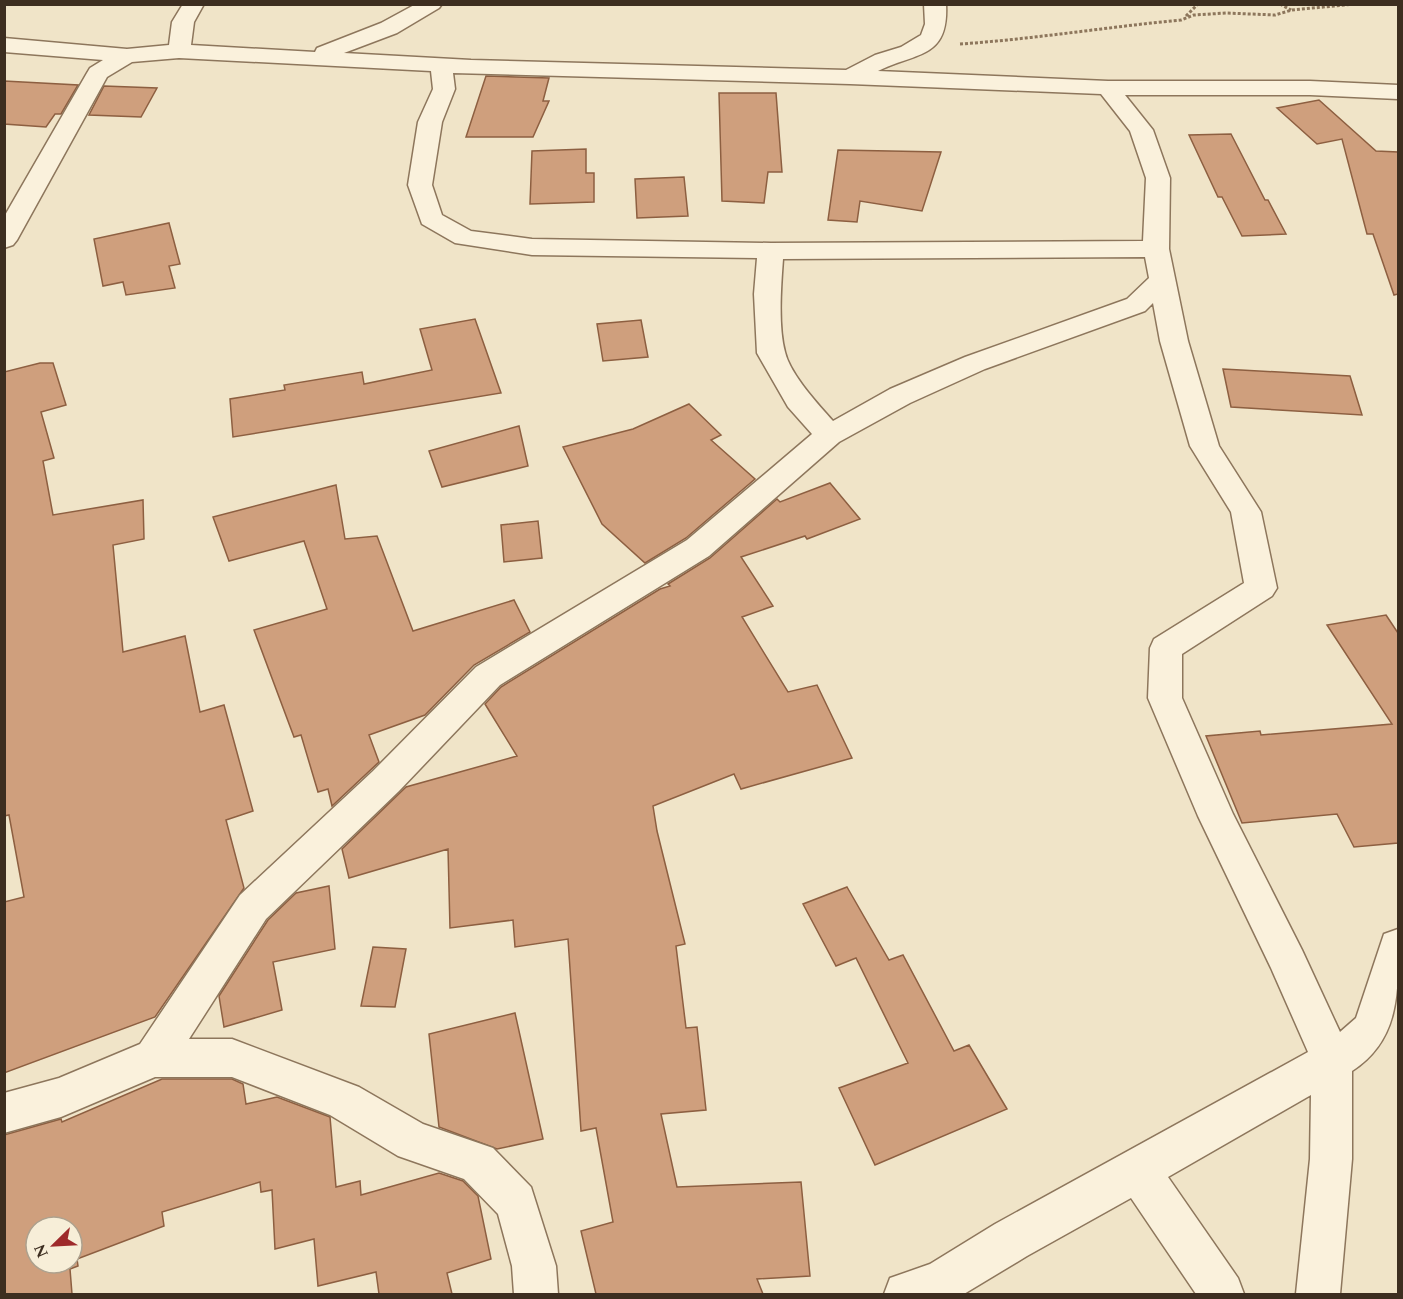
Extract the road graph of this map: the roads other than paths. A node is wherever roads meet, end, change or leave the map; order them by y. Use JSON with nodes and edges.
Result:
{"nodes":[{"id":1,"x":194,"y":4,"type":"edge"},
{"id":2,"x":432,"y":4,"type":"edge"},
{"id":3,"x":935,"y":4,"type":"edge"},
{"id":4,"x":4,"y":45,"type":"edge"},
{"id":5,"x":179,"y":51,"type":"junction"},
{"id":6,"x":127,"y":56,"type":"junction"},
{"id":7,"x":312,"y":57,"type":"junction"},
{"id":8,"x":441,"y":65,"type":"junction"},
{"id":9,"x":850,"y":77,"type":"junction"},
{"id":10,"x":1108,"y":88,"type":"junction"},
{"id":11,"x":1398,"y":92,"type":"edge"},
{"id":12,"x":4,"y":240,"type":"edge"},
{"id":13,"x":771,"y":251,"type":"junction"},
{"id":14,"x":1159,"y":265,"type":"junction"},
{"id":15,"x":829,"y":435,"type":"junction"},
{"id":16,"x":1398,"y":946,"type":"edge"},
{"id":17,"x":154,"y":1058,"type":"junction"},
{"id":18,"x":1332,"y":1060,"type":"junction"},
{"id":19,"x":4,"y":1113,"type":"edge"},
{"id":20,"x":1138,"y":1171,"type":"junction"},
{"id":21,"x":536,"y":1294,"type":"edge"},
{"id":22,"x":906,"y":1294,"type":"edge"},
{"id":23,"x":1222,"y":1294,"type":"edge"},
{"id":24,"x":1318,"y":1294,"type":"edge"}],
"edges":[{"from":1,"to":5,"type":"street"},
{"from":2,"to":7,"type":"street"},
{"from":3,"to":9,"type":"street"},
{"from":4,"to":6,"type":"street"},
{"from":5,"to":6,"type":"street"},
{"from":5,"to":7,"type":"street"},
{"from":6,"to":12,"type":"street"},
{"from":7,"to":8,"type":"street"},
{"from":8,"to":9,"type":"street"},
{"from":8,"to":13,"type":"street"},
{"from":9,"to":10,"type":"street"},
{"from":10,"to":11,"type":"street"},
{"from":10,"to":14,"type":"street"},
{"from":13,"to":14,"type":"street"},
{"from":13,"to":15,"type":"street"},
{"from":14,"to":15,"type":"street"},
{"from":14,"to":18,"type":"street"},
{"from":15,"to":17,"type":"street"},
{"from":16,"to":18,"type":"street"},
{"from":17,"to":19,"type":"street"},
{"from":17,"to":21,"type":"street"},
{"from":18,"to":20,"type":"street"},
{"from":18,"to":24,"type":"street"},
{"from":20,"to":22,"type":"street"},
{"from":20,"to":23,"type":"street"}]}
